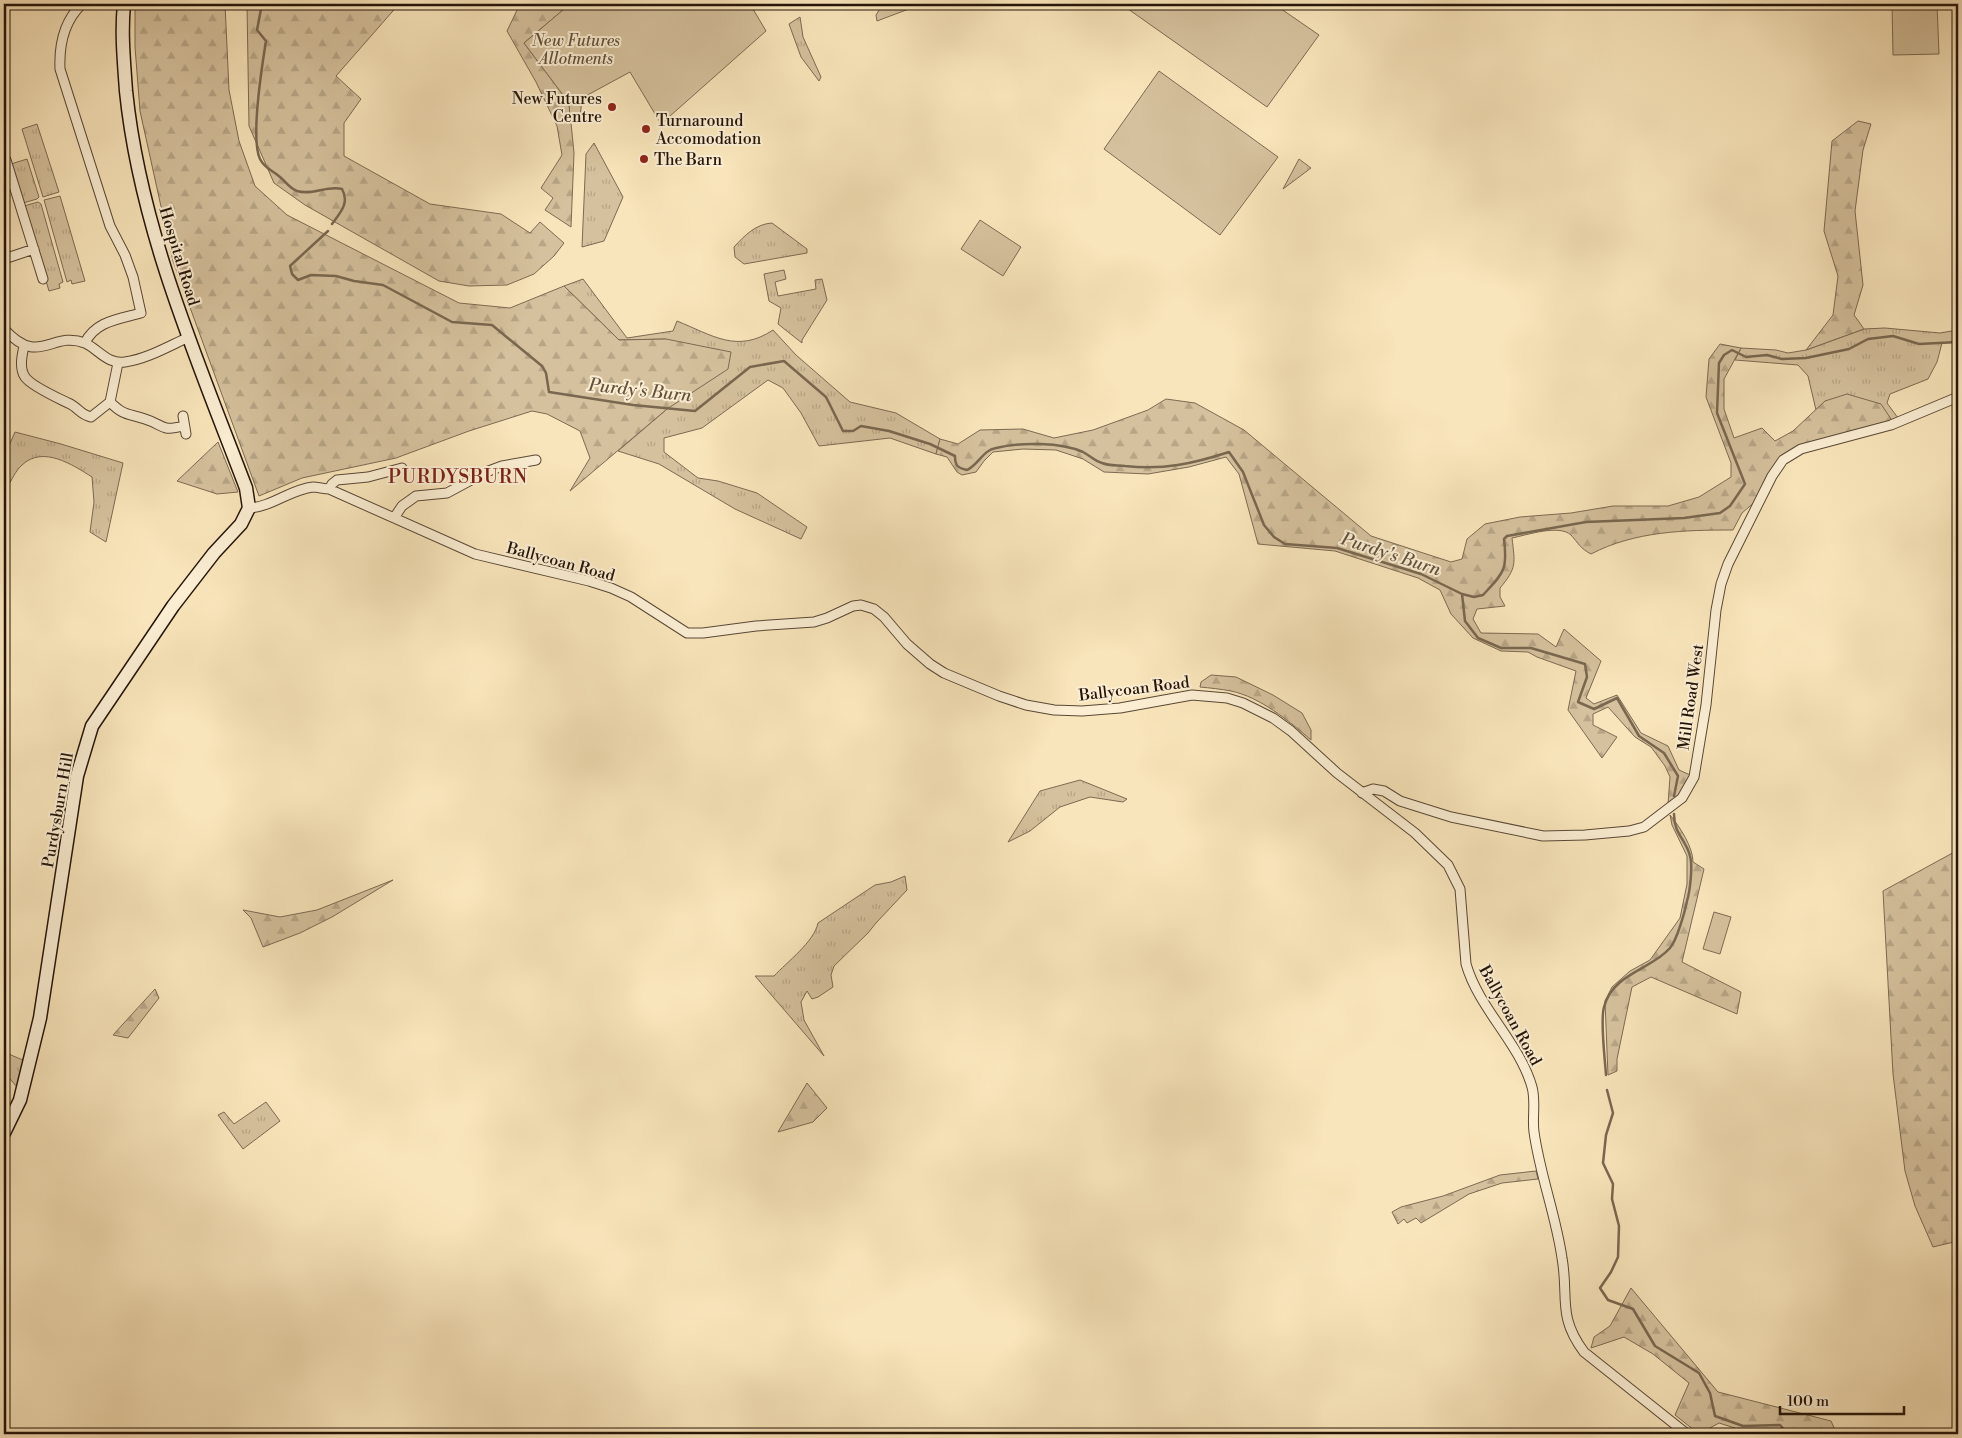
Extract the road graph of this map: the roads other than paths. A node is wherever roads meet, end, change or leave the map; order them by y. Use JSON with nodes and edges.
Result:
{"nodes":[{"id":1,"x":82,"y":4,"type":"edge"},
{"id":2,"x":124,"y":4,"type":"edge"},
{"id":3,"x":6,"y":160,"type":"dead end"},
{"id":4,"x":34,"y":249,"type":"junction"},
{"id":5,"x":4,"y":259,"type":"edge"},
{"id":6,"x":42,"y":279,"type":"dead end"},
{"id":7,"x":4,"y":329,"type":"edge"},
{"id":8,"x":189,"y":337,"type":"junction"},
{"id":9,"x":85,"y":343,"type":"junction"},
{"id":10,"x":24,"y":346,"type":"junction"},
{"id":11,"x":118,"y":363,"type":"junction"},
{"id":12,"x":1958,"y":397,"type":"edge"},
{"id":13,"x":110,"y":402,"type":"junction"},
{"id":14,"x":184,"y":425,"type":"dead end"},
{"id":15,"x":536,"y":460,"type":"dead end"},
{"id":16,"x":402,"y":468,"type":"dead end"},
{"id":17,"x":329,"y":489,"type":"junction"},
{"id":18,"x":249,"y":508,"type":"junction"},
{"id":19,"x":394,"y":518,"type":"junction"},
{"id":20,"x":1362,"y":793,"type":"junction"},
{"id":21,"x":4,"y":1133,"type":"edge"},
{"id":22,"x":1687,"y":1434,"type":"edge"}],
"edges":[{"from":1,"to":9,"type":"street"},
{"from":2,"to":8,"type":"main road","name":"Hospital Road"},
{"from":3,"to":4,"type":"street"},
{"from":4,"to":5,"type":"street"},
{"from":4,"to":6,"type":"street"},
{"from":7,"to":10,"type":"street"},
{"from":8,"to":11,"type":"street"},
{"from":8,"to":18,"type":"main road","name":"Hospital Road"},
{"from":9,"to":10,"type":"street"},
{"from":9,"to":11,"type":"street"},
{"from":10,"to":13,"type":"street"},
{"from":11,"to":13,"type":"street"},
{"from":12,"to":20,"type":"street","name":"Mill Road West"},
{"from":13,"to":14,"type":"street"},
{"from":15,"to":19,"type":"street"},
{"from":16,"to":17,"type":"street"},
{"from":17,"to":18,"type":"street","name":"Ballycoan Road"},
{"from":17,"to":19,"type":"street","name":"Ballycoan Road"},
{"from":18,"to":21,"type":"main road","name":"Purdysburn Hill"},
{"from":19,"to":20,"type":"street","name":"Ballycoan Road"},
{"from":20,"to":22,"type":"street","name":"Ballycoan Road"}]}
